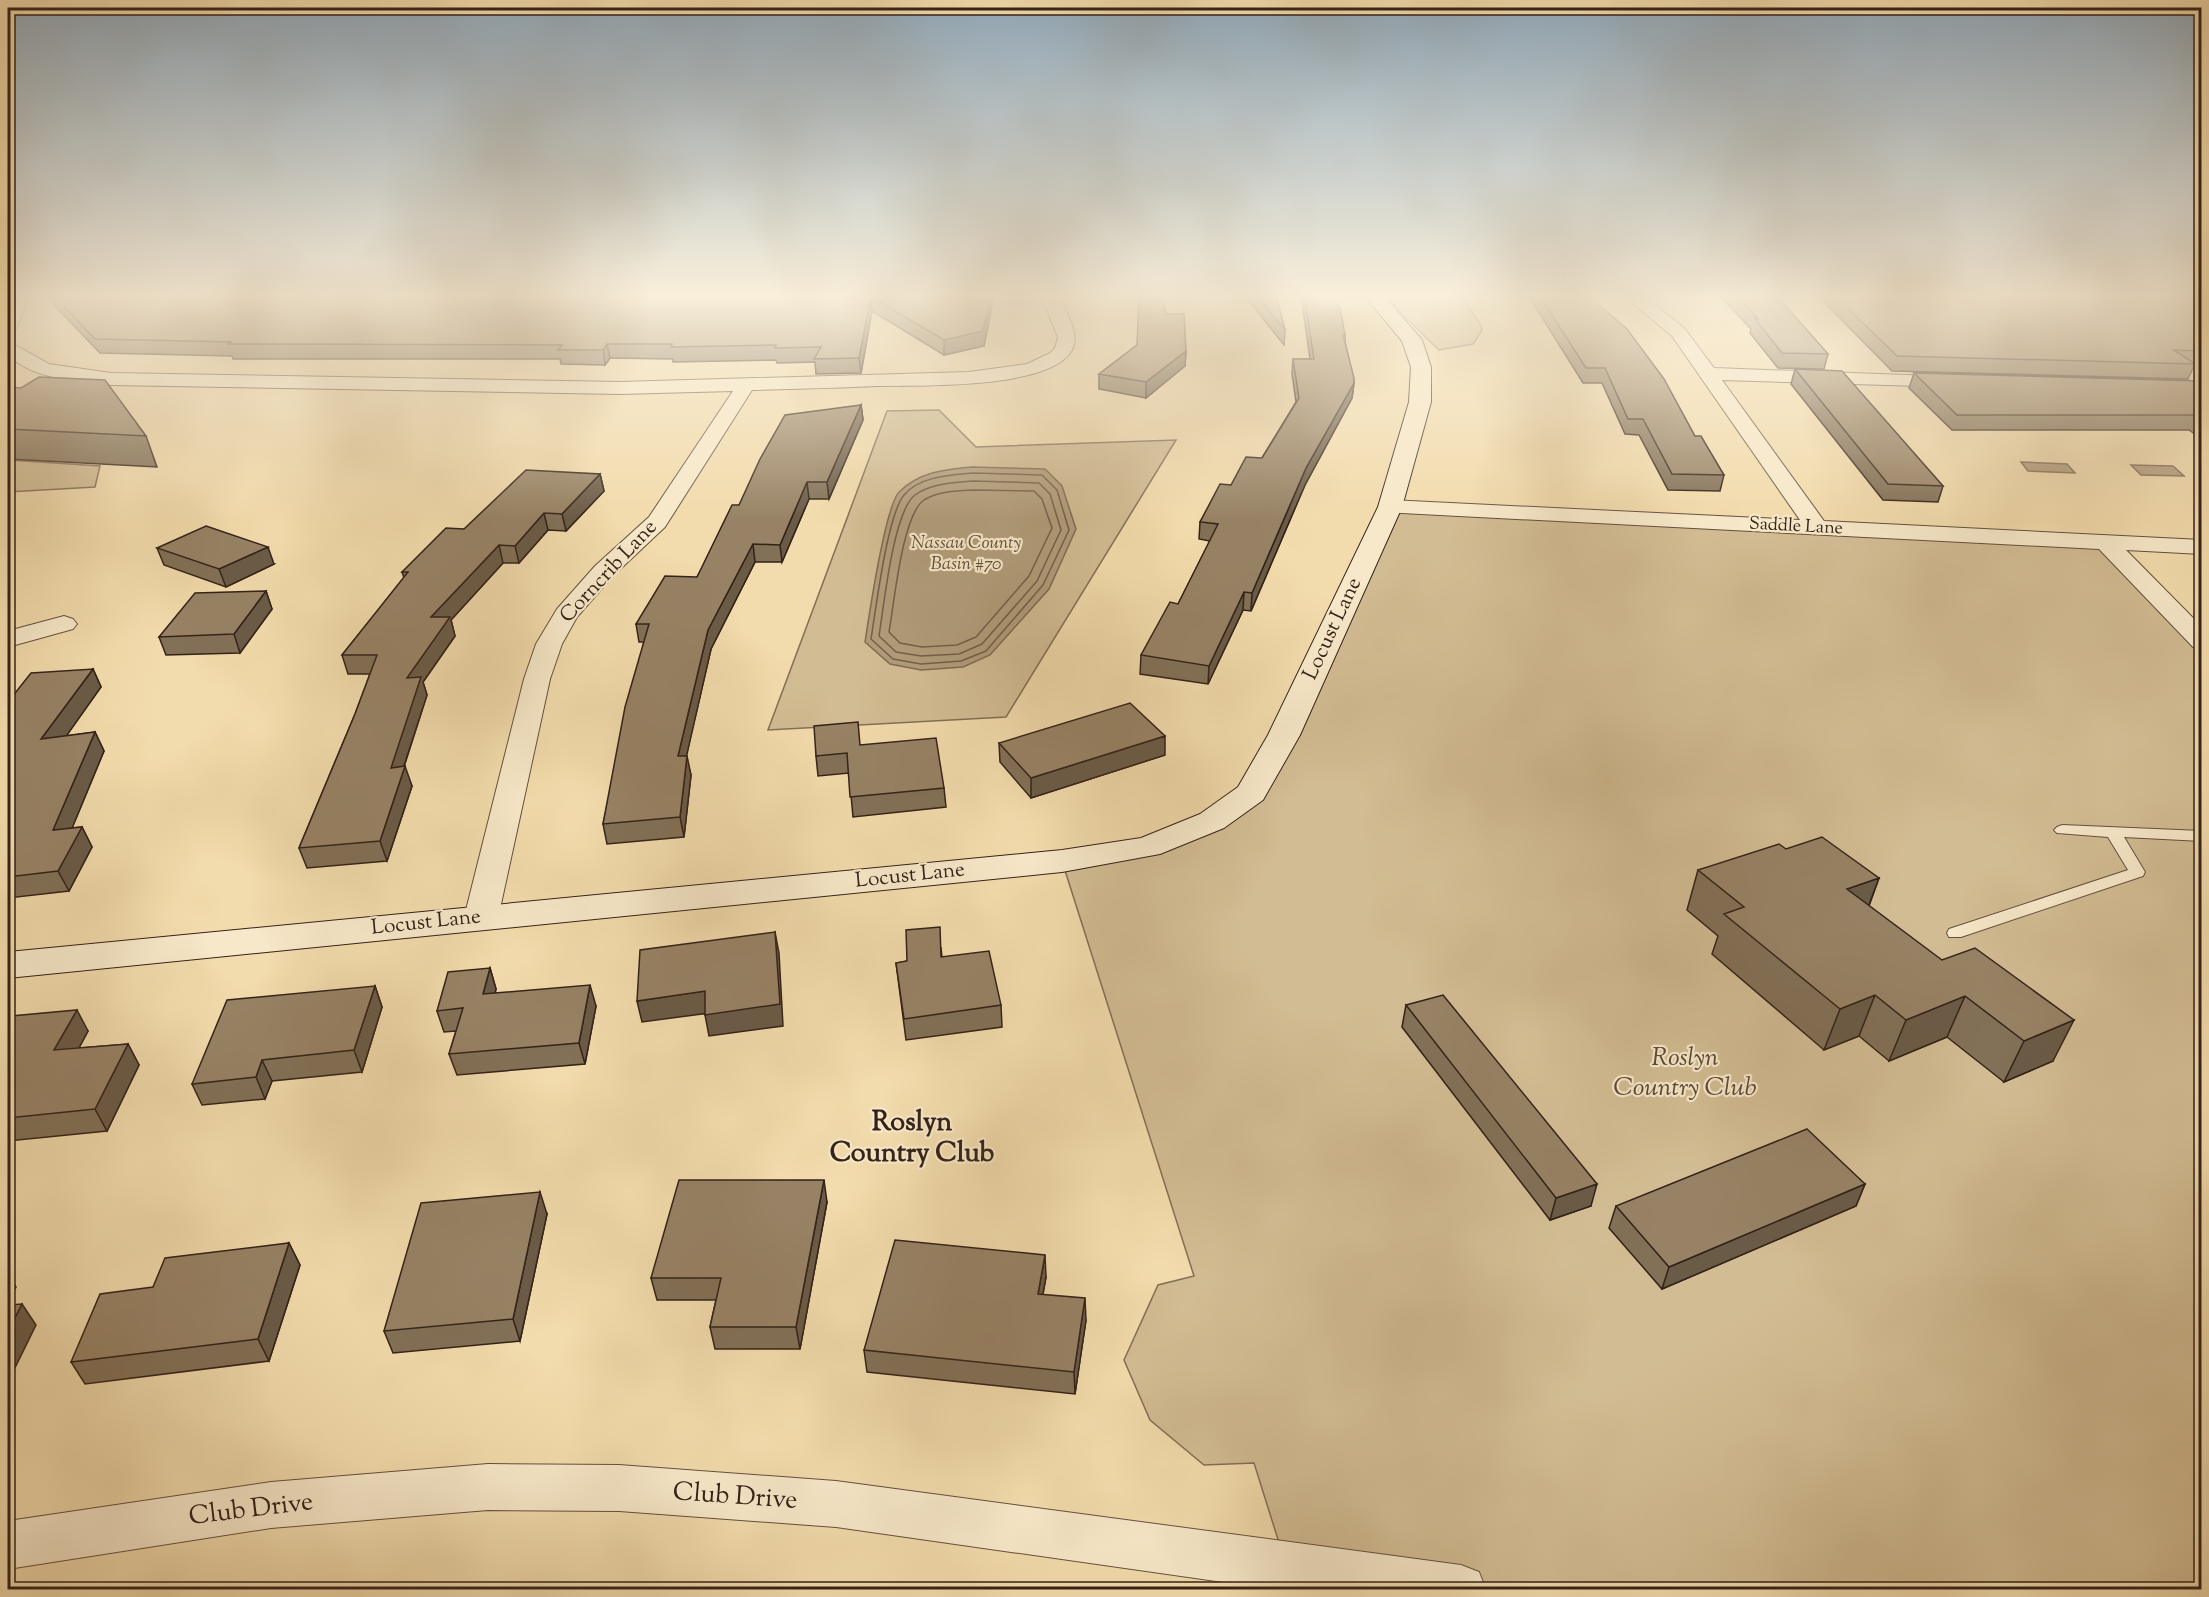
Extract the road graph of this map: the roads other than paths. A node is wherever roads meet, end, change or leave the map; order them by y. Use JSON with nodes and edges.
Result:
{"nodes":[{"id":1,"x":50,"y":370,"type":"edge"},
{"id":2,"x":1024,"y":370,"type":"edge"},
{"id":3,"x":1421,"y":370,"type":"edge"},
{"id":4,"x":1707,"y":370,"type":"edge"},
{"id":5,"x":1710,"y":374,"type":"junction"},
{"id":6,"x":1967,"y":381,"type":"edge"},
{"id":7,"x":746,"y":385,"type":"junction"},
{"id":8,"x":1390,"y":507,"type":"junction"},
{"id":9,"x":1817,"y":528,"type":"junction"},
{"id":10,"x":2106,"y":543,"type":"junction"},
{"id":11,"x":2202,"y":547,"type":"edge"},
{"id":12,"x":64,"y":624,"type":"dead end"},
{"id":13,"x":8,"y":639,"type":"edge"},
{"id":14,"x":2202,"y":642,"type":"edge"},
{"id":15,"x":2062,"y":830,"type":"dead end"},
{"id":16,"x":2113,"y":832,"type":"junction"},
{"id":17,"x":2202,"y":836,"type":"edge"},
{"id":18,"x":480,"y":918,"type":"junction"},
{"id":19,"x":1955,"y":933,"type":"dead end"},
{"id":20,"x":8,"y":965,"type":"edge"},
{"id":21,"x":8,"y":1545,"type":"edge"},
{"id":22,"x":1461,"y":1590,"type":"edge"}],
"edges":[{"from":1,"to":7,"type":"street"},
{"from":2,"to":7,"type":"street"},
{"from":3,"to":8,"type":"street","name":"Locust Lane"},
{"from":4,"to":5,"type":"street"},
{"from":5,"to":6,"type":"street"},
{"from":5,"to":9,"type":"street"},
{"from":7,"to":18,"type":"street","name":"Corncrib Lane"},
{"from":8,"to":9,"type":"street","name":"Saddle Lane"},
{"from":8,"to":18,"type":"street","name":"Locust Lane"},
{"from":9,"to":10,"type":"street","name":"Saddle Lane"},
{"from":10,"to":11,"type":"street","name":"Saddle Lane"},
{"from":10,"to":14,"type":"street"},
{"from":12,"to":13,"type":"street"},
{"from":15,"to":16,"type":"lane"},
{"from":16,"to":17,"type":"lane"},
{"from":16,"to":19,"type":"lane"},
{"from":18,"to":20,"type":"street","name":"Locust Lane"},
{"from":21,"to":22,"type":"street","name":"Club Drive"}]}
